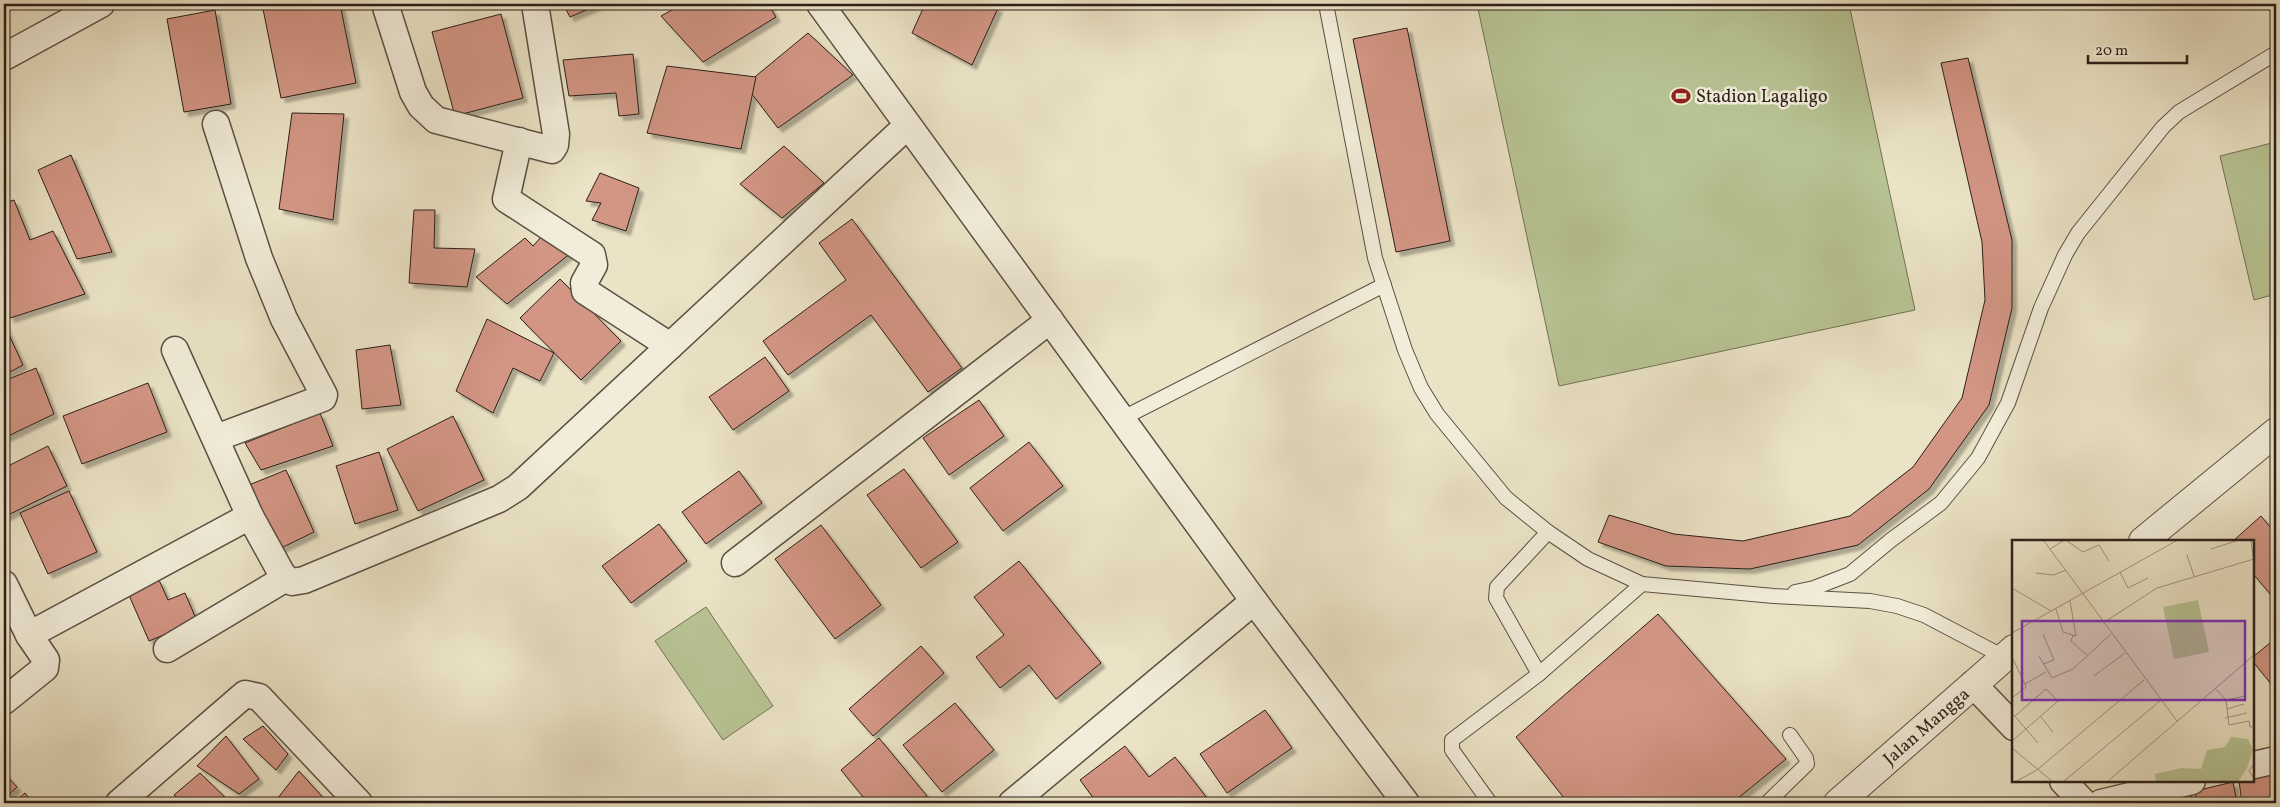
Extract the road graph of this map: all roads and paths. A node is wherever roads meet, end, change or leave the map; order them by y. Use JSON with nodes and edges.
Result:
{"nodes":[{"id":1,"x":102,"y":4,"type":"edge"},
{"id":2,"x":386,"y":4,"type":"edge"},
{"id":3,"x":535,"y":4,"type":"edge"},
{"id":4,"x":1326,"y":4,"type":"edge"},
{"id":5,"x":828,"y":7,"type":"edge"},
{"id":6,"x":2276,"y":53,"type":"edge"},
{"id":7,"x":4,"y":57,"type":"edge"},
{"id":8,"x":216,"y":124,"type":"dead end"},
{"id":9,"x":908,"y":126,"type":"junction"},
{"id":10,"x":519,"y":142,"type":"junction"},
{"id":11,"x":1384,"y":285,"type":"junction"},
{"id":12,"x":1050,"y":320,"type":"junction"},
{"id":13,"x":670,"y":346,"type":"junction"},
{"id":14,"x":175,"y":350,"type":"dead end"},
{"id":15,"x":1121,"y":419,"type":"junction"},
{"id":16,"x":2276,"y":432,"type":"edge"},
{"id":17,"x":216,"y":438,"type":"junction"},
{"id":18,"x":250,"y":516,"type":"junction"},
{"id":19,"x":1548,"y":532,"type":"junction"},
{"id":20,"x":2144,"y":540,"type":"edge"},
{"id":21,"x":735,"y":564,"type":"dead end"},
{"id":22,"x":286,"y":578,"type":"junction"},
{"id":23,"x":4,"y":584,"type":"edge"},
{"id":24,"x":1642,"y":584,"type":"junction"},
{"id":25,"x":1774,"y":596,"type":"junction"},
{"id":26,"x":1254,"y":601,"type":"junction"},
{"id":27,"x":29,"y":635,"type":"junction"},
{"id":28,"x":166,"y":649,"type":"dead end"},
{"id":29,"x":2009,"y":653,"type":"edge"},
{"id":30,"x":1539,"y":674,"type":"junction"},
{"id":31,"x":1974,"y":684,"type":"junction"},
{"id":32,"x":4,"y":701,"type":"edge"},
{"id":33,"x":2012,"y":725,"type":"edge"},
{"id":34,"x":1790,"y":735,"type":"dead end"},
{"id":35,"x":2276,"y":760,"type":"edge"},
{"id":36,"x":2255,"y":765,"type":"edge"},
{"id":37,"x":2064,"y":782,"type":"edge"},
{"id":38,"x":2188,"y":782,"type":"edge"},
{"id":39,"x":120,"y":803,"type":"edge"},
{"id":40,"x":359,"y":803,"type":"edge"},
{"id":41,"x":1012,"y":803,"type":"edge"},
{"id":42,"x":1406,"y":803,"type":"edge"},
{"id":43,"x":1490,"y":803,"type":"edge"},
{"id":44,"x":1768,"y":803,"type":"edge"},
{"id":45,"x":1838,"y":803,"type":"edge"},
{"id":46,"x":2084,"y":803,"type":"edge"},
{"id":47,"x":2101,"y":803,"type":"edge"}],
"edges":[{"from":1,"to":7,"type":"street"},
{"from":2,"to":10,"type":"street"},
{"from":3,"to":10,"type":"street"},
{"from":4,"to":11,"type":"lane"},
{"from":5,"to":9,"type":"street"},
{"from":6,"to":25,"type":"lane"},
{"from":8,"to":17,"type":"street"},
{"from":9,"to":12,"type":"street"},
{"from":9,"to":13,"type":"street"},
{"from":10,"to":13,"type":"street"},
{"from":11,"to":15,"type":"lane"},
{"from":11,"to":19,"type":"lane"},
{"from":12,"to":15,"type":"street"},
{"from":12,"to":21,"type":"street"},
{"from":13,"to":22,"type":"street"},
{"from":14,"to":17,"type":"street"},
{"from":15,"to":26,"type":"street"},
{"from":16,"to":20,"type":"street"},
{"from":17,"to":18,"type":"street"},
{"from":18,"to":22,"type":"street"},
{"from":18,"to":27,"type":"street"},
{"from":19,"to":24,"type":"lane"},
{"from":19,"to":30,"type":"lane"},
{"from":22,"to":28,"type":"street"},
{"from":23,"to":27,"type":"street"},
{"from":24,"to":25,"type":"lane"},
{"from":24,"to":30,"type":"lane"},
{"from":25,"to":29,"type":"lane"},
{"from":26,"to":41,"type":"street"},
{"from":26,"to":42,"type":"street"},
{"from":27,"to":32,"type":"street"},
{"from":29,"to":31,"type":"street","name":"Jalan Mangga"},
{"from":30,"to":43,"type":"lane"},
{"from":31,"to":33,"type":"street"},
{"from":31,"to":45,"type":"street","name":"Jalan Mangga"},
{"from":34,"to":44,"type":"lane"},
{"from":35,"to":36,"type":"street"},
{"from":37,"to":46,"type":"street"},
{"from":38,"to":47,"type":"street"},
{"from":39,"to":40,"type":"street"}]}
